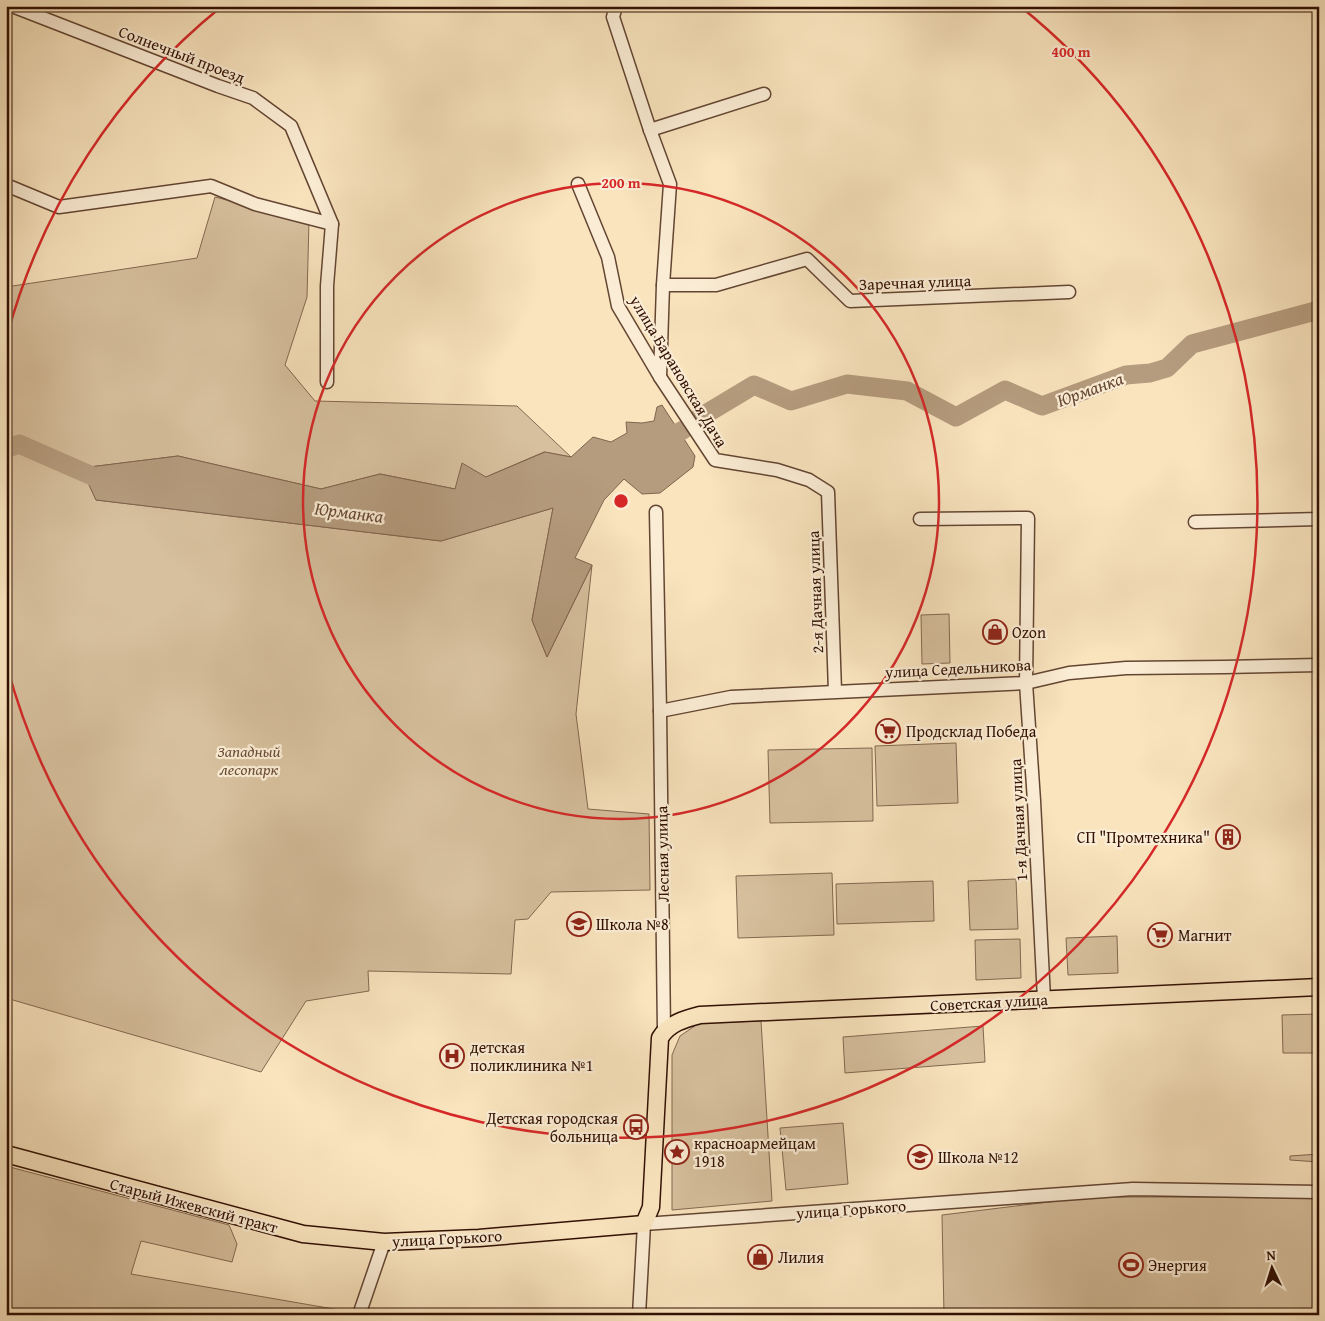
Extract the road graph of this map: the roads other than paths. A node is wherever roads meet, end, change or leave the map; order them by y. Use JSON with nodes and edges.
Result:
{"nodes":[{"id":1,"x":12,"y":6,"type":"edge"},
{"id":2,"x":616,"y":6,"type":"edge"},
{"id":3,"x":764,"y":94,"type":"dead end"},
{"id":4,"x":650,"y":130,"type":"junction"},
{"id":5,"x":578,"y":184,"type":"dead end"},
{"id":6,"x":6,"y":185,"type":"edge"},
{"id":7,"x":332,"y":224,"type":"junction"},
{"id":8,"x":663,"y":285,"type":"junction"},
{"id":9,"x":1069,"y":292,"type":"dead end"},
{"id":10,"x":660,"y":377,"type":"junction"},
{"id":11,"x":327,"y":382,"type":"dead end"},
{"id":12,"x":828,"y":492,"type":"joint"},
{"id":13,"x":656,"y":512,"type":"dead end"},
{"id":14,"x":1319,"y":519,"type":"edge"},
{"id":15,"x":920,"y":520,"type":"dead end"},
{"id":16,"x":1195,"y":522,"type":"dead end"},
{"id":17,"x":1319,"y":665,"type":"edge"},
{"id":18,"x":1026,"y":683,"type":"junction"},
{"id":19,"x":835,"y":691,"type":"junction"},
{"id":20,"x":660,"y":712,"type":"junction"},
{"id":21,"x":1319,"y":986,"type":"edge"},
{"id":22,"x":1044,"y":999,"type":"junction"},
{"id":23,"x":664,"y":1032,"type":"junction"},
{"id":24,"x":6,"y":1154,"type":"edge"},
{"id":25,"x":1319,"y":1192,"type":"edge"},
{"id":26,"x":644,"y":1224,"type":"junction"},
{"id":27,"x":384,"y":1242,"type":"junction"},
{"id":28,"x":359,"y":1315,"type":"edge"},
{"id":29,"x":639,"y":1315,"type":"edge"}],
"edges":[{"from":1,"to":7,"type":"street","name":"Солнечный проезд"},
{"from":2,"to":4,"type":"street"},
{"from":3,"to":4,"type":"street"},
{"from":4,"to":8,"type":"street"},
{"from":5,"to":10,"type":"street","name":"улица Барановская Дача"},
{"from":6,"to":7,"type":"street"},
{"from":7,"to":11,"type":"street"},
{"from":8,"to":9,"type":"street","name":"Заречная улица"},
{"from":8,"to":10,"type":"street"},
{"from":10,"to":12,"type":"street","name":"улица Барановская Дача"},
{"from":12,"to":19,"type":"street","name":"2-я Дачная улица"},
{"from":13,"to":20,"type":"street","name":"Лесная улица"},
{"from":14,"to":16,"type":"street"},
{"from":15,"to":18,"type":"street","name":"1-я Дачная улица"},
{"from":17,"to":18,"type":"street","name":"улица Седельникова"},
{"from":18,"to":19,"type":"street","name":"улица Седельникова"},
{"from":18,"to":22,"type":"street","name":"1-я Дачная улица"},
{"from":19,"to":20,"type":"street","name":"улица Седельникова"},
{"from":20,"to":23,"type":"street","name":"Лесная улица"},
{"from":21,"to":22,"type":"main road","name":"Советская улица"},
{"from":22,"to":23,"type":"main road","name":"Советская улица"},
{"from":23,"to":26,"type":"main road","name":"Лесная улица"},
{"from":24,"to":27,"type":"main road","name":"Старый Ижевский тракт"},
{"from":25,"to":26,"type":"street","name":"улица Горького"},
{"from":26,"to":27,"type":"main road","name":"улица Горького"},
{"from":26,"to":29,"type":"street","name":"Лесная улица"},
{"from":27,"to":28,"type":"street"}]}
